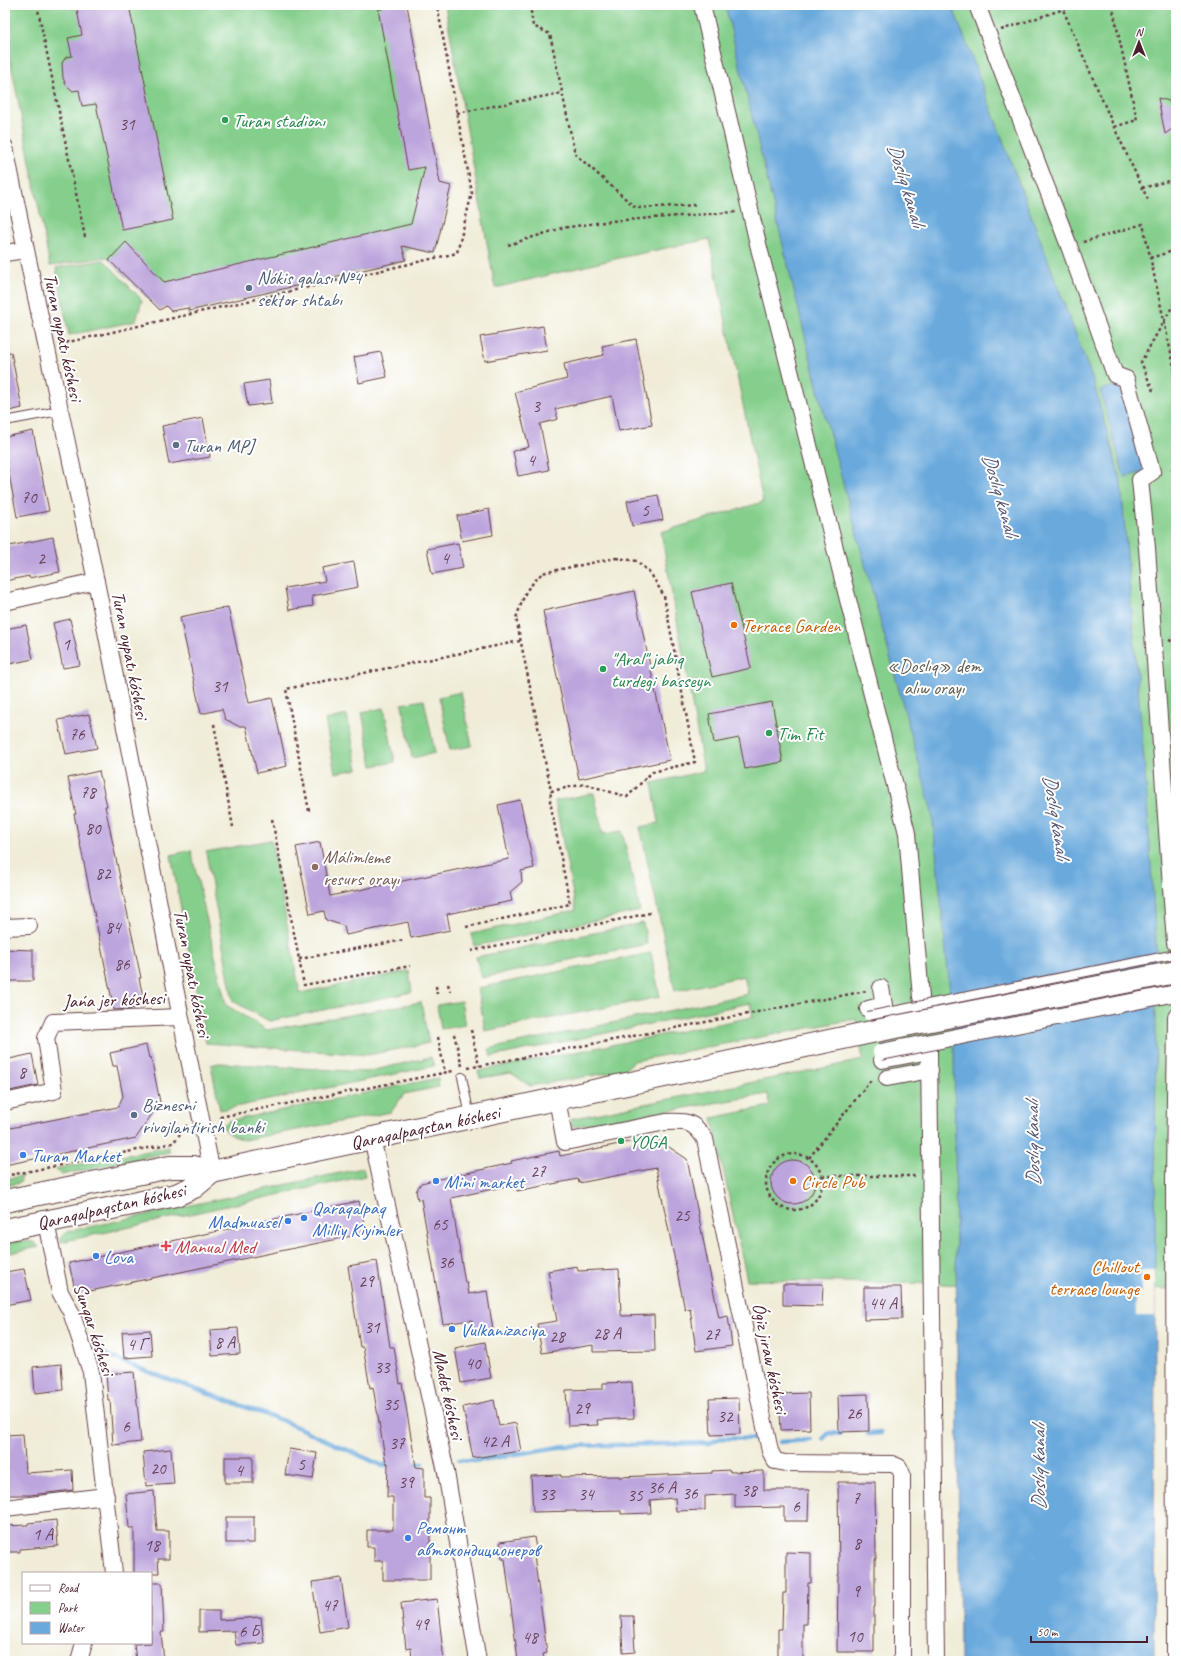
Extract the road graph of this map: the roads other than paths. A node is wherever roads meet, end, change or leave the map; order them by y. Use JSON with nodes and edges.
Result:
{"nodes":[{"id":1,"x":702,"y":5,"type":"edge"},
{"id":2,"x":977,"y":5,"type":"edge"},
{"id":3,"x":5,"y":147,"type":"edge"},
{"id":4,"x":25,"y":250,"type":"junction"},
{"id":5,"x":5,"y":253,"type":"edge"},
{"id":6,"x":59,"y":411,"type":"junction"},
{"id":7,"x":5,"y":421,"type":"edge"},
{"id":8,"x":96,"y":581,"type":"junction"},
{"id":9,"x":5,"y":602,"type":"edge"},
{"id":10,"x":28,"y":926,"type":"dead end"},
{"id":11,"x":5,"y":927,"type":"edge"},
{"id":12,"x":1175,"y":938,"type":"edge"},
{"id":13,"x":1176,"y":972,"type":"edge"},
{"id":14,"x":881,"y":988,"type":"road end"},
{"id":15,"x":1176,"y":993,"type":"edge"},
{"id":16,"x":921,"y":997,"type":"dead end"},
{"id":17,"x":868,"y":1012,"type":"joint"},
{"id":18,"x":180,"y":1017,"type":"junction"},
{"id":19,"x":1176,"y":1017,"type":"edge"},
{"id":20,"x":930,"y":1070,"type":"junction"},
{"id":21,"x":459,"y":1073,"type":"road end"},
{"id":22,"x":879,"y":1079,"type":"road end"},
{"id":23,"x":557,"y":1099,"type":"junction"},
{"id":24,"x":5,"y":1102,"type":"edge"},
{"id":25,"x":471,"y":1117,"type":"junction"},
{"id":26,"x":372,"y":1138,"type":"junction"},
{"id":27,"x":212,"y":1172,"type":"junction"},
{"id":28,"x":5,"y":1201,"type":"edge"},
{"id":29,"x":46,"y":1222,"type":"junction"},
{"id":30,"x":5,"y":1230,"type":"edge"},
{"id":31,"x":106,"y":1496,"type":"junction"},
{"id":32,"x":5,"y":1508,"type":"edge"},
{"id":33,"x":114,"y":1572,"type":"edge"},
{"id":34,"x":84,"y":1644,"type":"edge"},
{"id":35,"x":80,"y":1661,"type":"edge"},
{"id":36,"x":478,"y":1661,"type":"edge"},
{"id":37,"x":902,"y":1661,"type":"edge"},
{"id":38,"x":936,"y":1661,"type":"edge"},
{"id":39,"x":1174,"y":1661,"type":"edge"}],
"edges":[{"from":1,"to":16,"type":"street"},
{"from":2,"to":12,"type":"street"},
{"from":3,"to":4,"type":"street","name":"Turan oypatı kóshesi"},
{"from":4,"to":5,"type":"street"},
{"from":4,"to":6,"type":"street","name":"Turan oypatı kóshesi"},
{"from":6,"to":7,"type":"lane"},
{"from":6,"to":8,"type":"street","name":"Turan oypatı kóshesi"},
{"from":8,"to":9,"type":"street"},
{"from":8,"to":18,"type":"street","name":"Turan oypatı kóshesi"},
{"from":10,"to":11,"type":"street"},
{"from":12,"to":17,"type":"lane","bridge":true},
{"from":13,"to":23,"type":"main road","name":"Qaraqalpaqstan kóshesi","bridge":true},
{"from":14,"to":17,"type":"street"},
{"from":15,"to":20,"type":"street","bridge":true},
{"from":18,"to":24,"type":"street","name":"Jańa jer kóshesi"},
{"from":18,"to":27,"type":"street","name":"Turan oypatı kóshesi"},
{"from":19,"to":39,"type":"street"},
{"from":20,"to":22,"type":"street"},
{"from":20,"to":38,"type":"street"},
{"from":21,"to":25,"type":"lane"},
{"from":23,"to":25,"type":"main road","name":"Qaraqalpaqstan kóshesi"},
{"from":23,"to":37,"type":"street","name":"Ógiz jıraw kóshesi"},
{"from":25,"to":26,"type":"main road","name":"Qaraqalpaqstan kóshesi"},
{"from":26,"to":27,"type":"main road","name":"Qaraqalpaqstan kóshesi"},
{"from":26,"to":36,"type":"street","name":"Madet kóshesi"},
{"from":27,"to":28,"type":"main road","name":"Qaraqalpaqstan kóshesi"},
{"from":27,"to":29,"type":"main road","name":"Qaraqalpaqstan kóshesi"},
{"from":29,"to":30,"type":"main road","name":"Qaraqalpaqstan kóshesi"},
{"from":29,"to":31,"type":"street","name":"Sunqar kóshesi"},
{"from":31,"to":32,"type":"street"},
{"from":31,"to":33,"type":"street","name":"Sunqar kóshesi"},
{"from":34,"to":35,"type":"street"}]}
